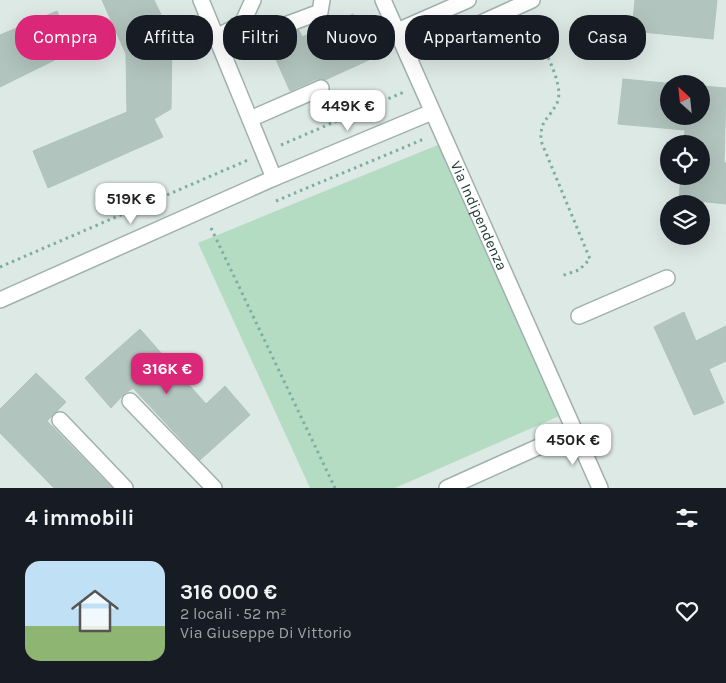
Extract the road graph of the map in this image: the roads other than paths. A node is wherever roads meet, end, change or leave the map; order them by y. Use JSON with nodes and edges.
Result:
{"nodes":[{"id":1,"x":201,"y":0,"type":"edge"},
{"id":2,"x":253,"y":0,"type":"edge"},
{"id":3,"x":322,"y":0,"type":"edge"},
{"id":4,"x":383,"y":0,"type":"edge"},
{"id":5,"x":468,"y":0,"type":"edge"},
{"id":6,"x":525,"y":3,"type":"edge"},
{"id":7,"x":246,"y":15,"type":"edge"},
{"id":8,"x":499,"y":15,"type":"edge"},
{"id":9,"x":297,"y":21,"type":"edge"},
{"id":10,"x":397,"y":31,"type":"junction"},
{"id":11,"x":223,"y":34,"type":"edge"},
{"id":12,"x":216,"y":37,"type":"junction"},
{"id":13,"x":405,"y":49,"type":"edge"},
{"id":14,"x":410,"y":60,"type":"edge"},
{"id":15,"x":321,"y":88,"type":"dead end"},
{"id":16,"x":432,"y":112,"type":"junction"},
{"id":17,"x":250,"y":119,"type":"junction"},
{"id":18,"x":274,"y":178,"type":"junction"},
{"id":19,"x":667,"y":278,"type":"dead end"},
{"id":20,"x":0,"y":300,"type":"edge"},
{"id":21,"x":579,"y":316,"type":"dead end"},
{"id":22,"x":130,"y":401,"type":"dead end"},
{"id":23,"x":60,"y":420,"type":"dead end"},
{"id":24,"x":574,"y":432,"type":"junction"},
{"id":25,"x":125,"y":488,"type":"edge"},
{"id":26,"x":214,"y":488,"type":"edge"},
{"id":27,"x":447,"y":488,"type":"edge"},
{"id":28,"x":600,"y":488,"type":"edge"}],
"edges":[{"from":1,"to":12,"type":"street"},
{"from":2,"to":7,"type":"street"},
{"from":3,"to":9,"type":"street"},
{"from":4,"to":10,"type":"street","name":"Via Indipendenza"},
{"from":5,"to":10,"type":"street"},
{"from":6,"to":8,"type":"street"},
{"from":10,"to":13,"type":"street","name":"Via Indipendenza"},
{"from":11,"to":12,"type":"street"},
{"from":12,"to":17,"type":"street"},
{"from":14,"to":16,"type":"street","name":"Via Indipendenza"},
{"from":15,"to":17,"type":"street"},
{"from":16,"to":18,"type":"street"},
{"from":16,"to":24,"type":"street","name":"Via Indipendenza"},
{"from":17,"to":18,"type":"street"},
{"from":18,"to":20,"type":"street"},
{"from":19,"to":21,"type":"street"},
{"from":22,"to":26,"type":"street"},
{"from":23,"to":25,"type":"street"},
{"from":24,"to":27,"type":"street"},
{"from":24,"to":28,"type":"street","name":"Via Indipendenza"}]}
